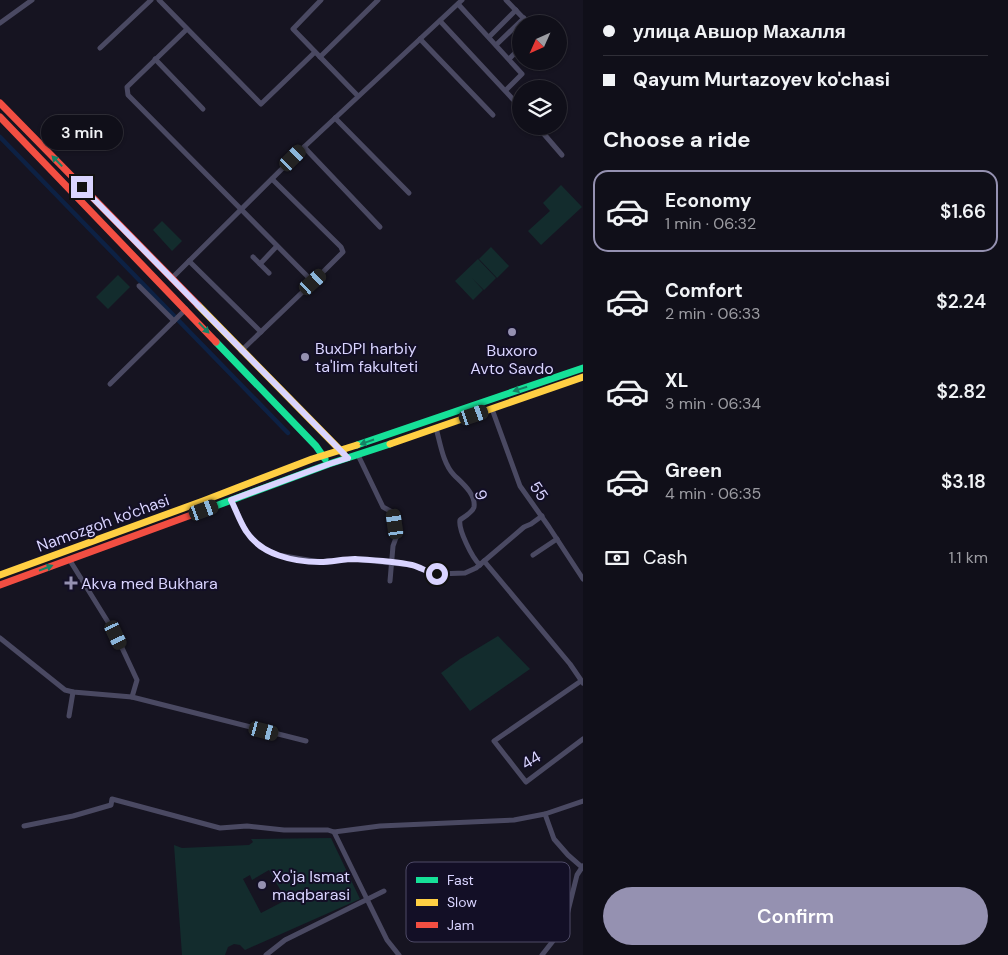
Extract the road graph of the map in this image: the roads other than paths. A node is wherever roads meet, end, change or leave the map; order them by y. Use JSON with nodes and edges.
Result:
{"nodes":[{"id":1,"x":32,"y":0,"type":"edge"},
{"id":2,"x":151,"y":0,"type":"edge"},
{"id":3,"x":158,"y":0,"type":"edge"},
{"id":4,"x":321,"y":0,"type":"edge"},
{"id":5,"x":378,"y":0,"type":"edge"},
{"id":6,"x":506,"y":0,"type":"edge"},
{"id":7,"x":460,"y":2,"type":"edge"},
{"id":8,"x":516,"y":10,"type":"junction"},
{"id":9,"x":521,"y":15,"type":"edge"},
{"id":10,"x":440,"y":21,"type":"junction"},
{"id":11,"x":0,"y":23,"type":"edge"},
{"id":12,"x":187,"y":29,"type":"junction"},
{"id":13,"x":512,"y":30,"type":"edge"},
{"id":14,"x":488,"y":37,"type":"junction"},
{"id":15,"x":420,"y":39,"type":"junction"},
{"id":16,"x":496,"y":45,"type":"junction"},
{"id":17,"x":100,"y":48,"type":"dead end"},
{"id":18,"x":315,"y":52,"type":"junction"},
{"id":19,"x":320,"y":57,"type":"junction"},
{"id":20,"x":155,"y":59,"type":"junction"},
{"id":21,"x":510,"y":59,"type":"joint"},
{"id":22,"x":506,"y":90,"type":"junction"},
{"id":23,"x":358,"y":96,"type":"junction"},
{"id":24,"x":512,"y":97,"type":"edge"},
{"id":25,"x":0,"y":103,"type":"edge"},
{"id":26,"x":203,"y":109,"type":"dead end"},
{"id":27,"x":492,"y":116,"type":"dead end"},
{"id":28,"x":0,"y":117,"type":"edge"},
{"id":29,"x":335,"y":118,"type":"junction"},
{"id":30,"x":545,"y":135,"type":"edge"},
{"id":31,"x":304,"y":147,"type":"junction"},
{"id":32,"x":562,"y":155,"type":"dead end"},
{"id":33,"x":272,"y":179,"type":"junction"},
{"id":34,"x":409,"y":193,"type":"dead end"},
{"id":35,"x":242,"y":209,"type":"junction"},
{"id":36,"x":380,"y":227,"type":"dead end"},
{"id":37,"x":277,"y":246,"type":"junction"},
{"id":38,"x":253,"y":257,"type":"dead end"},
{"id":39,"x":189,"y":260,"type":"junction"},
{"id":40,"x":260,"y":264,"type":"junction"},
{"id":41,"x":269,"y":273,"type":"dead end"},
{"id":42,"x":168,"y":276,"type":"junction"},
{"id":43,"x":158,"y":280,"type":"junction"},
{"id":44,"x":313,"y":282,"type":"junction"},
{"id":45,"x":139,"y":286,"type":"dead end"},
{"id":46,"x":186,"y":309,"type":"junction"},
{"id":47,"x":176,"y":319,"type":"junction"},
{"id":48,"x":261,"y":332,"type":"junction"},
{"id":49,"x":241,"y":350,"type":"junction"},
{"id":50,"x":583,"y":368,"type":"edge"},
{"id":51,"x":583,"y":377,"type":"edge"},
{"id":52,"x":110,"y":384,"type":"dead end"},
{"id":53,"x":492,"y":409,"type":"junction"},
{"id":54,"x":436,"y":428,"type":"junction"},
{"id":55,"x":341,"y":451,"type":"junction"},
{"id":56,"x":323,"y":456,"type":"junction"},
{"id":57,"x":358,"y":456,"type":"junction"},
{"id":58,"x":348,"y":458,"type":"junction"},
{"id":59,"x":329,"y":464,"type":"junction"},
{"id":60,"x":231,"y":500,"type":"junction"},
{"id":61,"x":542,"y":516,"type":"junction"},
{"id":62,"x":557,"y":540,"type":"junction"},
{"id":63,"x":76,"y":547,"type":"junction"},
{"id":64,"x":533,"y":555,"type":"dead end"},
{"id":65,"x":72,"y":558,"type":"junction"},
{"id":66,"x":391,"y":563,"type":"junction"},
{"id":67,"x":482,"y":563,"type":"junction"},
{"id":68,"x":0,"y":575,"type":"edge"},
{"id":69,"x":583,"y":579,"type":"edge"},
{"id":70,"x":390,"y":582,"type":"dead end"},
{"id":71,"x":0,"y":585,"type":"edge"},
{"id":72,"x":0,"y":638,"type":"edge"},
{"id":73,"x":582,"y":682,"type":"edge"},
{"id":74,"x":73,"y":692,"type":"junction"},
{"id":75,"x":132,"y":697,"type":"junction"},
{"id":76,"x":69,"y":716,"type":"dead end"},
{"id":77,"x":583,"y":740,"type":"edge"},
{"id":78,"x":306,"y":741,"type":"dead end"},
{"id":79,"x":500,"y":749,"type":"joint"},
{"id":80,"x":583,"y":801,"type":"edge"},
{"id":81,"x":545,"y":814,"type":"junction"},
{"id":82,"x":24,"y":826,"type":"dead end"},
{"id":83,"x":334,"y":832,"type":"junction"},
{"id":84,"x":583,"y":867,"type":"edge"},
{"id":85,"x":384,"y":891,"type":"dead end"},
{"id":86,"x":367,"y":901,"type":"junction"},
{"id":87,"x":570,"y":903,"type":"edge"},
{"id":88,"x":552,"y":942,"type":"edge"},
{"id":89,"x":266,"y":955,"type":"edge"},
{"id":90,"x":399,"y":955,"type":"edge"},
{"id":91,"x":542,"y":955,"type":"edge"}],
"edges":[{"from":1,"to":11,"type":"street"},
{"from":2,"to":17,"type":"street"},
{"from":3,"to":12,"type":"street"},
{"from":4,"to":18,"type":"street"},
{"from":5,"to":19,"type":"street"},
{"from":6,"to":8,"type":"street"},
{"from":7,"to":10,"type":"street"},
{"from":7,"to":14,"type":"street"},
{"from":8,"to":9,"type":"street"},
{"from":8,"to":14,"type":"street"},
{"from":10,"to":15,"type":"street"},
{"from":10,"to":22,"type":"street"},
{"from":12,"to":18,"type":"street"},
{"from":12,"to":20,"type":"street"},
{"from":13,"to":16,"type":"street"},
{"from":14,"to":16,"type":"street"},
{"from":15,"to":23,"type":"street"},
{"from":15,"to":27,"type":"street"},
{"from":16,"to":21,"type":"street"},
{"from":18,"to":19,"type":"street"},
{"from":19,"to":23,"type":"street"},
{"from":20,"to":26,"type":"street"},
{"from":20,"to":35,"type":"street"},
{"from":21,"to":22,"type":"street"},
{"from":22,"to":24,"type":"street"},
{"from":23,"to":29,"type":"street"},
{"from":42,"to":25,"type":"main road","one_way":true},
{"from":28,"to":43,"type":"main road"},
{"from":29,"to":31,"type":"street"},
{"from":29,"to":34,"type":"street"},
{"from":30,"to":32,"type":"street"},
{"from":31,"to":33,"type":"street"},
{"from":31,"to":36,"type":"street"},
{"from":33,"to":35,"type":"street"},
{"from":33,"to":44,"type":"street"},
{"from":35,"to":37,"type":"street"},
{"from":35,"to":39,"type":"street"},
{"from":37,"to":40,"type":"street"},
{"from":37,"to":44,"type":"street"},
{"from":38,"to":40,"type":"street"},
{"from":39,"to":42,"type":"street"},
{"from":39,"to":48,"type":"street"},
{"from":40,"to":41,"type":"street"},
{"from":42,"to":43,"type":"main road"},
{"from":42,"to":49,"type":"main road"},
{"from":43,"to":46,"type":"main road"},
{"from":44,"to":48,"type":"street"},
{"from":45,"to":47,"type":"street"},
{"from":46,"to":47,"type":"street"},
{"from":46,"to":56,"type":"main road","one_way":true},
{"from":47,"to":52,"type":"street"},
{"from":48,"to":49,"type":"street"},
{"from":49,"to":55,"type":"main road"},
{"from":50,"to":55,"type":"main road","name":"Namozgoh ko'chasi","one_way":true},
{"from":51,"to":53,"type":"main road","name":"Namozgoh ko'chasi"},
{"from":53,"to":54,"type":"main road","name":"Namozgoh ko'chasi"},
{"from":53,"to":61,"type":"street","name":"55"},
{"from":54,"to":57,"type":"main road","name":"Namozgoh ko'chasi"},
{"from":54,"to":67,"type":"street","name":"9"},
{"from":55,"to":56,"type":"main road","name":"Namozgoh ko'chasi"},
{"from":55,"to":58,"type":"main road"},
{"from":56,"to":59,"type":"main road"},
{"from":56,"to":63,"type":"main road","name":"Namozgoh ko'chasi"},
{"from":57,"to":58,"type":"main road","name":"Namozgoh ko'chasi"},
{"from":57,"to":66,"type":"street"},
{"from":58,"to":59,"type":"main road","name":"Namozgoh ko'chasi"},
{"from":59,"to":60,"type":"main road","name":"Namozgoh ko'chasi"},
{"from":60,"to":65,"type":"main road","name":"Namozgoh ko'chasi"},
{"from":60,"to":66,"type":"street"},
{"from":61,"to":62,"type":"street","name":"55"},
{"from":61,"to":67,"type":"street"},
{"from":62,"to":64,"type":"street"},
{"from":62,"to":69,"type":"street","name":"55"},
{"from":63,"to":65,"type":"main road"},
{"from":63,"to":68,"type":"main road","name":"Namozgoh ko'chasi"},
{"from":71,"to":65,"type":"main road","name":"Namozgoh ko'chasi","one_way":true},
{"from":65,"to":75,"type":"street"},
{"from":66,"to":67,"type":"street"},
{"from":66,"to":70,"type":"street"},
{"from":67,"to":73,"type":"street","name":"9"},
{"from":72,"to":74,"type":"street"},
{"from":73,"to":79,"type":"street","name":"9"},
{"from":74,"to":75,"type":"street"},
{"from":74,"to":76,"type":"street"},
{"from":75,"to":78,"type":"street"},
{"from":77,"to":79,"type":"street","name":"44"},
{"from":80,"to":81,"type":"street"},
{"from":81,"to":83,"type":"street"},
{"from":81,"to":84,"type":"street"},
{"from":82,"to":83,"type":"street"},
{"from":83,"to":86,"type":"street"},
{"from":84,"to":87,"type":"street"},
{"from":85,"to":86,"type":"street"},
{"from":86,"to":89,"type":"street"},
{"from":86,"to":90,"type":"street"},
{"from":88,"to":91,"type":"street"}]}
